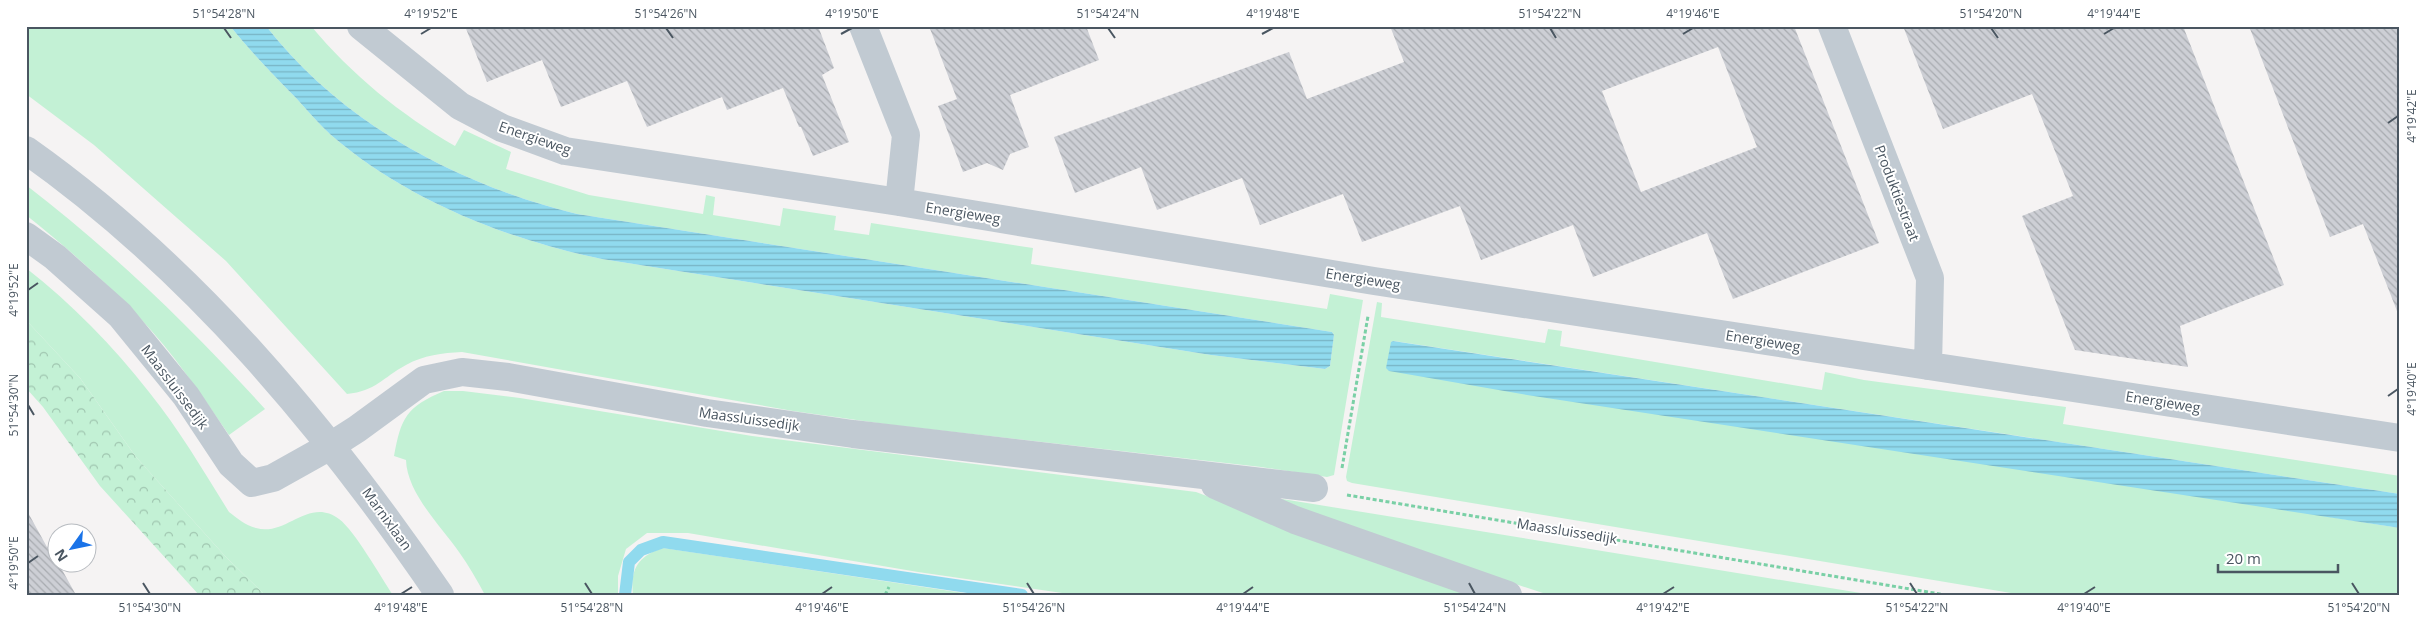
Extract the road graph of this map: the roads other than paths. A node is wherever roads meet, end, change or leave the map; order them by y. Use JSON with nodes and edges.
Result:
{"nodes":[{"id":1,"x":361,"y":26,"type":"edge"},
{"id":2,"x":863,"y":26,"type":"edge"},
{"id":3,"x":1832,"y":26,"type":"edge"},
{"id":4,"x":26,"y":150,"type":"edge"},
{"id":5,"x":899,"y":202,"type":"junction"},
{"id":6,"x":26,"y":236,"type":"edge"},
{"id":7,"x":1928,"y":366,"type":"junction"},
{"id":8,"x":2400,"y":438,"type":"edge"},
{"id":9,"x":332,"y":445,"type":"junction"},
{"id":10,"x":1188,"y":474,"type":"junction"},
{"id":11,"x":1314,"y":488,"type":"road end"},
{"id":12,"x":440,"y":595,"type":"edge"},
{"id":13,"x":1508,"y":595,"type":"edge"}],
"edges":[{"from":1,"to":5,"type":"street","name":"Energieweg"},
{"from":2,"to":5,"type":"street"},
{"from":3,"to":7,"type":"street","name":"Produktiestraat"},
{"from":4,"to":9,"type":"street"},
{"from":5,"to":7,"type":"street","name":"Energieweg"},
{"from":6,"to":9,"type":"street","name":"Maassluissedijk"},
{"from":7,"to":8,"type":"street","name":"Energieweg"},
{"from":9,"to":10,"type":"street","name":"Maassluissedijk"},
{"from":9,"to":12,"type":"street","name":"Marnixlaan"},
{"from":10,"to":11,"type":"street","name":"Maassluissedijk"},
{"from":10,"to":13,"type":"street","name":"Maassluissedijk"}]}
